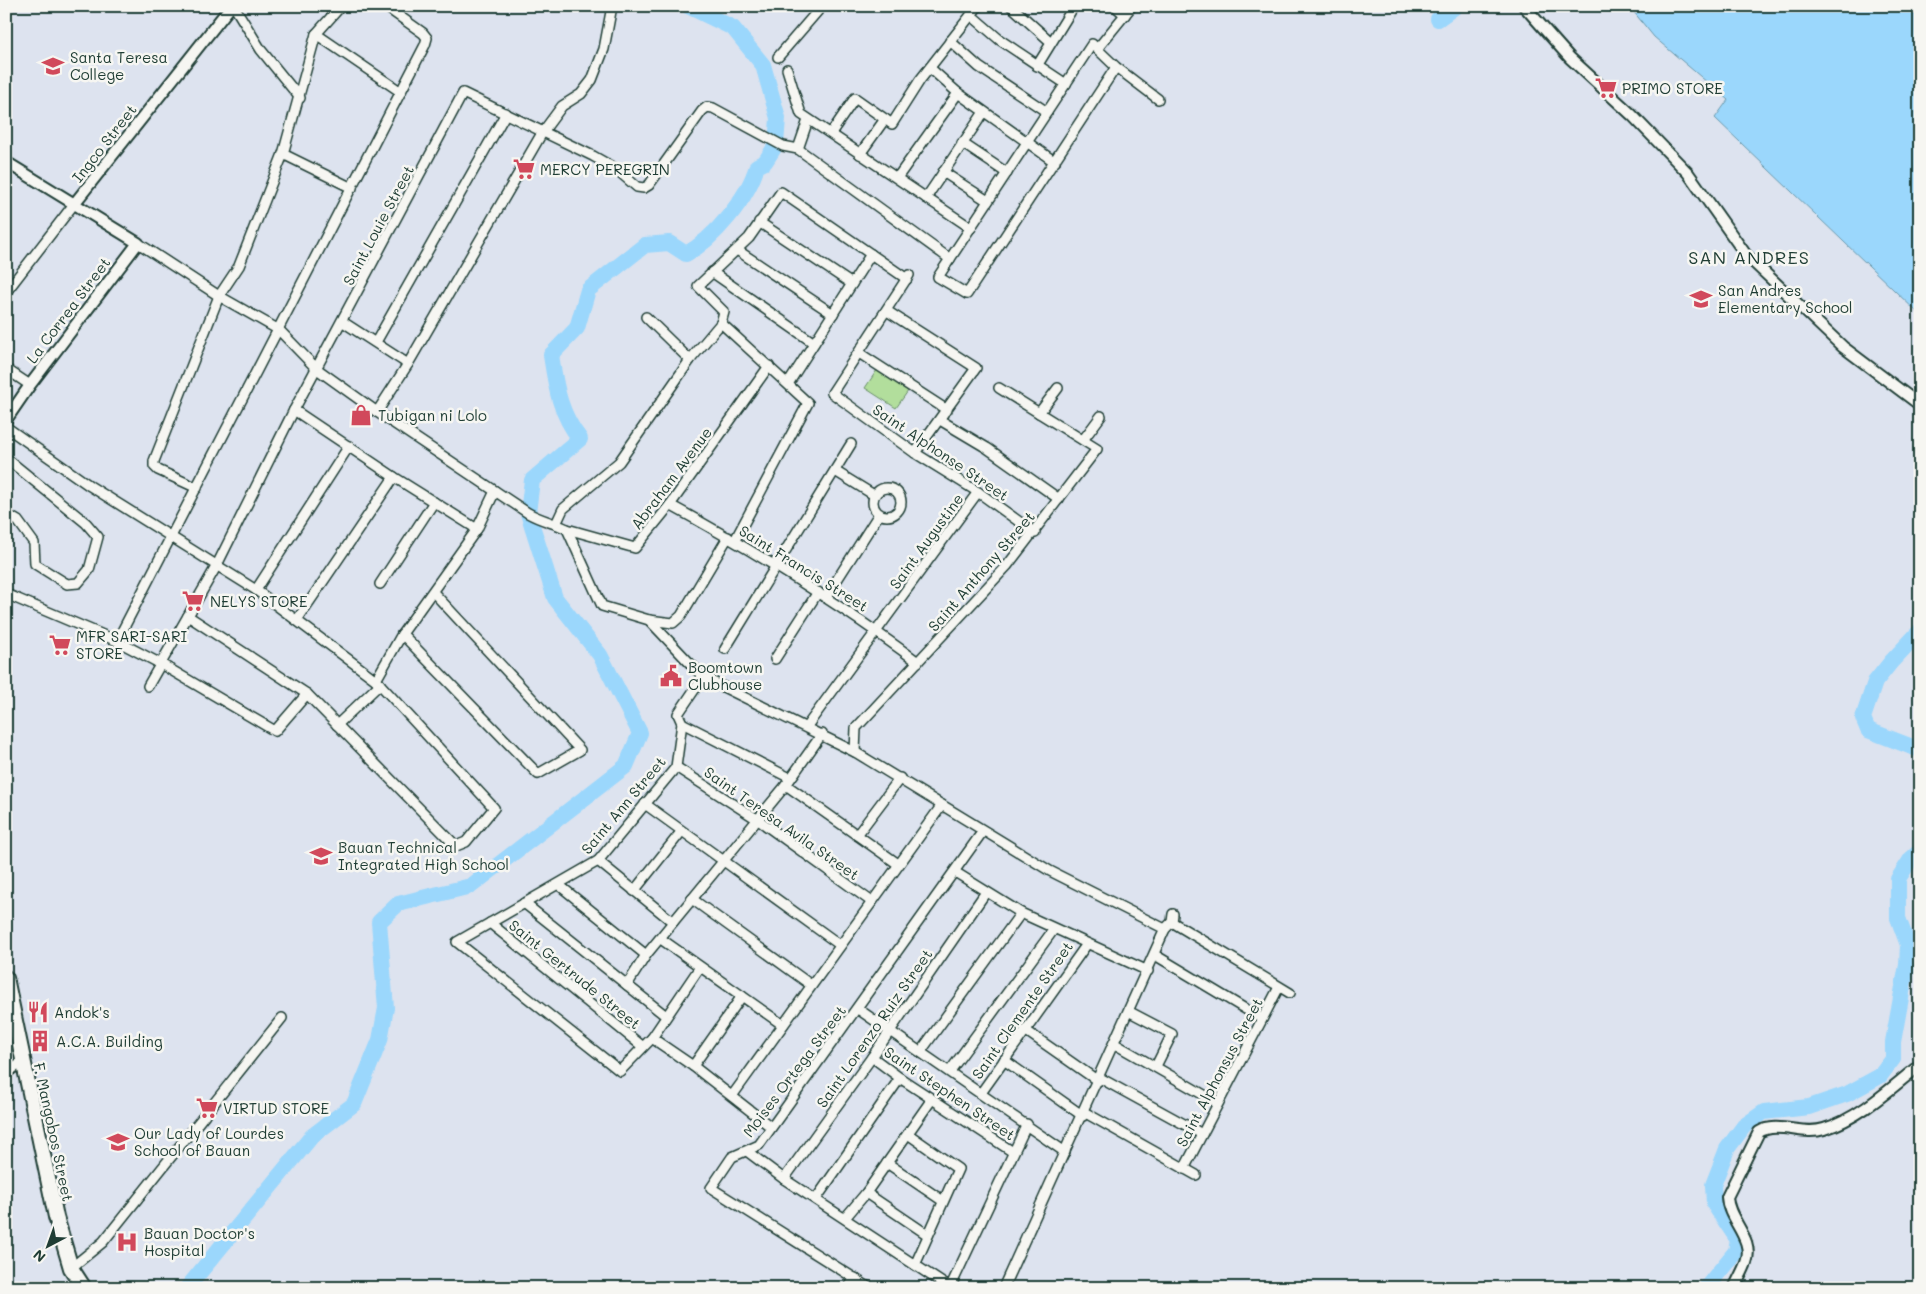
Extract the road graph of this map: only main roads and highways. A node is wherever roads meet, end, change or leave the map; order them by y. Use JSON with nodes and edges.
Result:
{"nodes":[{"id":1,"x":6,"y":978,"type":"edge"},
{"id":2,"x":84,"y":1288,"type":"edge"}],
"edges":[{"from":1,"to":2,"type":"main road","name":"F. Mangobos Street"}]}
